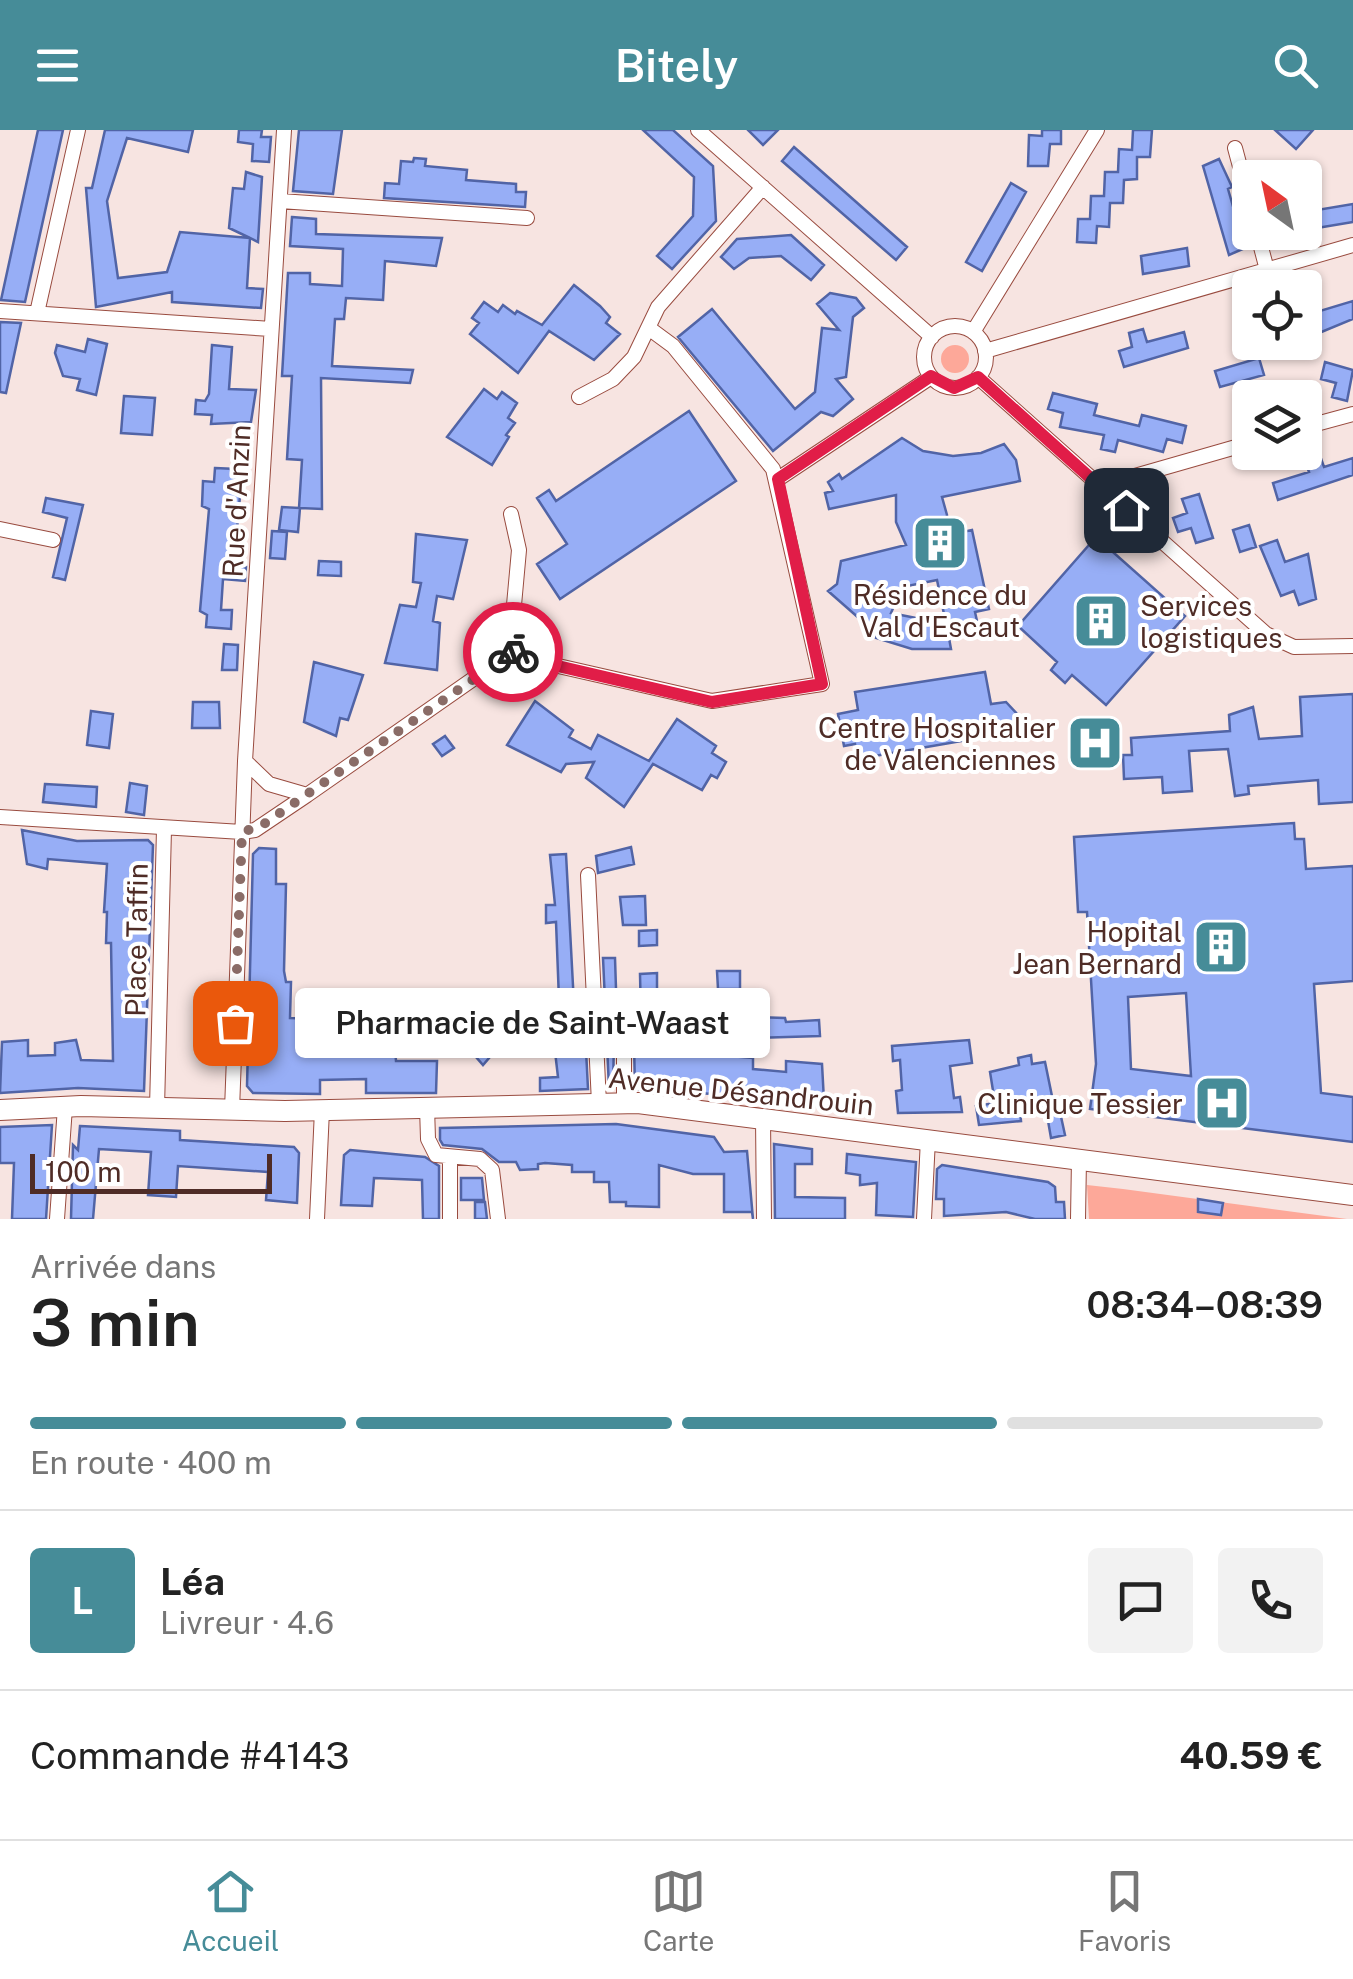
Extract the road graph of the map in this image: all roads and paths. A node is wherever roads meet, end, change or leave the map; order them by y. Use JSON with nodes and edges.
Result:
{"nodes":[{"id":1,"x":78,"y":130,"type":"edge"},
{"id":2,"x":284,"y":130,"type":"edge"},
{"id":3,"x":698,"y":130,"type":"edge"},
{"id":4,"x":1096,"y":130,"type":"edge"},
{"id":5,"x":1235,"y":148,"type":"dead end"},
{"id":6,"x":1238,"y":160,"type":"edge"},
{"id":7,"x":762,"y":187,"type":"junction"},
{"id":8,"x":280,"y":202,"type":"junction"},
{"id":9,"x":526,"y":218,"type":"dead end"},
{"id":10,"x":1353,"y":245,"type":"edge"},
{"id":11,"x":1263,"y":250,"type":"edge"},
{"id":12,"x":1268,"y":270,"type":"joint"},
{"id":13,"x":1232,"y":280,"type":"edge"},
{"id":14,"x":0,"y":311,"type":"edge"},
{"id":15,"x":36,"y":313,"type":"junction"},
{"id":16,"x":271,"y":328,"type":"junction"},
{"id":17,"x":650,"y":329,"type":"junction"},
{"id":18,"x":973,"y":332,"type":"junction"},
{"id":19,"x":932,"y":337,"type":"junction"},
{"id":20,"x":985,"y":351,"type":"junction"},
{"id":21,"x":931,"y":376,"type":"junction"},
{"id":22,"x":978,"y":377,"type":"junction"},
{"id":23,"x":579,"y":397,"type":"dead end"},
{"id":24,"x":1353,"y":414,"type":"edge"},
{"id":25,"x":1322,"y":423,"type":"edge"},
{"id":26,"x":1232,"y":448,"type":"edge"},
{"id":27,"x":778,"y":479,"type":"junction"},
{"id":28,"x":1100,"y":486,"type":"junction"},
{"id":29,"x":511,"y":514,"type":"dead end"},
{"id":30,"x":0,"y":528,"type":"edge"},
{"id":31,"x":54,"y":540,"type":"dead end"},
{"id":32,"x":1353,"y":646,"type":"edge"},
{"id":33,"x":516,"y":650,"type":"junction"},
{"id":34,"x":245,"y":762,"type":"junction"},
{"id":35,"x":307,"y":795,"type":"junction"},
{"id":36,"x":0,"y":817,"type":"edge"},
{"id":37,"x":164,"y":829,"type":"junction"},
{"id":38,"x":242,"y":832,"type":"junction"},
{"id":39,"x":588,"y":876,"type":"dead end"},
{"id":40,"x":624,"y":1045,"type":"dead end"},
{"id":41,"x":599,"y":1103,"type":"junction"},
{"id":42,"x":624,"y":1103,"type":"junction"},
{"id":43,"x":64,"y":1107,"type":"junction"},
{"id":44,"x":427,"y":1107,"type":"junction"},
{"id":45,"x":157,"y":1108,"type":"junction"},
{"id":46,"x":0,"y":1110,"type":"edge"},
{"id":47,"x":232,"y":1110,"type":"junction"},
{"id":48,"x":322,"y":1110,"type":"junction"},
{"id":49,"x":764,"y":1118,"type":"junction"},
{"id":50,"x":928,"y":1139,"type":"junction"},
{"id":51,"x":450,"y":1159,"type":"junction"},
{"id":52,"x":1079,"y":1159,"type":"junction"},
{"id":53,"x":1353,"y":1195,"type":"edge"},
{"id":54,"x":57,"y":1219,"type":"edge"},
{"id":55,"x":316,"y":1219,"type":"edge"},
{"id":56,"x":450,"y":1219,"type":"edge"},
{"id":57,"x":498,"y":1219,"type":"edge"},
{"id":58,"x":764,"y":1219,"type":"edge"},
{"id":59,"x":924,"y":1219,"type":"edge"},
{"id":60,"x":1078,"y":1219,"type":"edge"}],
"edges":[{"from":1,"to":15,"type":"street"},
{"from":2,"to":8,"type":"street","name":"Rue d'Anzin"},
{"from":3,"to":7,"type":"street"},
{"from":4,"to":18,"type":"street"},
{"from":5,"to":6,"type":"street"},
{"from":7,"to":17,"type":"street"},
{"from":7,"to":19,"type":"street"},
{"from":8,"to":9,"type":"street"},
{"from":8,"to":16,"type":"street","name":"Rue d'Anzin"},
{"from":10,"to":12,"type":"street"},
{"from":11,"to":12,"type":"street"},
{"from":13,"to":20,"type":"street"},
{"from":14,"to":15,"type":"street"},
{"from":15,"to":16,"type":"street"},
{"from":16,"to":34,"type":"street","name":"Rue d'Anzin"},
{"from":17,"to":23,"type":"street"},
{"from":17,"to":27,"type":"street"},
{"from":18,"to":19,"type":"street"},
{"from":18,"to":20,"type":"street"},
{"from":19,"to":21,"type":"street"},
{"from":20,"to":22,"type":"street"},
{"from":21,"to":22,"type":"street"},
{"from":21,"to":27,"type":"street"},
{"from":22,"to":28,"type":"street"},
{"from":24,"to":25,"type":"street"},
{"from":26,"to":28,"type":"street"},
{"from":27,"to":33,"type":"street"},
{"from":28,"to":32,"type":"street"},
{"from":29,"to":33,"type":"street"},
{"from":30,"to":31,"type":"street"},
{"from":33,"to":35,"type":"street"},
{"from":34,"to":35,"type":"street"},
{"from":34,"to":38,"type":"street","name":"Rue d'Anzin"},
{"from":35,"to":38,"type":"street"},
{"from":36,"to":37,"type":"street"},
{"from":37,"to":38,"type":"street","name":"Place Taffin"},
{"from":37,"to":45,"type":"street","name":"Place Taffin"},
{"from":38,"to":47,"type":"street"},
{"from":39,"to":41,"type":"street"},
{"from":40,"to":42,"type":"street"},
{"from":41,"to":42,"type":"main road","name":"Avenue Désandrouin"},
{"from":41,"to":44,"type":"main road","name":"Avenue Désandrouin"},
{"from":42,"to":49,"type":"main road","name":"Avenue Désandrouin"},
{"from":43,"to":45,"type":"main road","name":"Avenue Désandrouin"},
{"from":43,"to":46,"type":"main road","name":"Avenue Désandrouin"},
{"from":43,"to":54,"type":"street"},
{"from":44,"to":48,"type":"main road","name":"Avenue Désandrouin"},
{"from":44,"to":51,"type":"street"},
{"from":45,"to":47,"type":"main road","name":"Avenue Désandrouin"},
{"from":47,"to":48,"type":"main road","name":"Avenue Désandrouin"},
{"from":48,"to":55,"type":"street"},
{"from":49,"to":50,"type":"main road","name":"Avenue Désandrouin"},
{"from":49,"to":58,"type":"street"},
{"from":50,"to":52,"type":"main road","name":"Avenue Désandrouin"},
{"from":50,"to":59,"type":"street"},
{"from":51,"to":56,"type":"street"},
{"from":51,"to":57,"type":"street"},
{"from":52,"to":53,"type":"main road","name":"Avenue Désandrouin"},
{"from":52,"to":60,"type":"street"}]}
